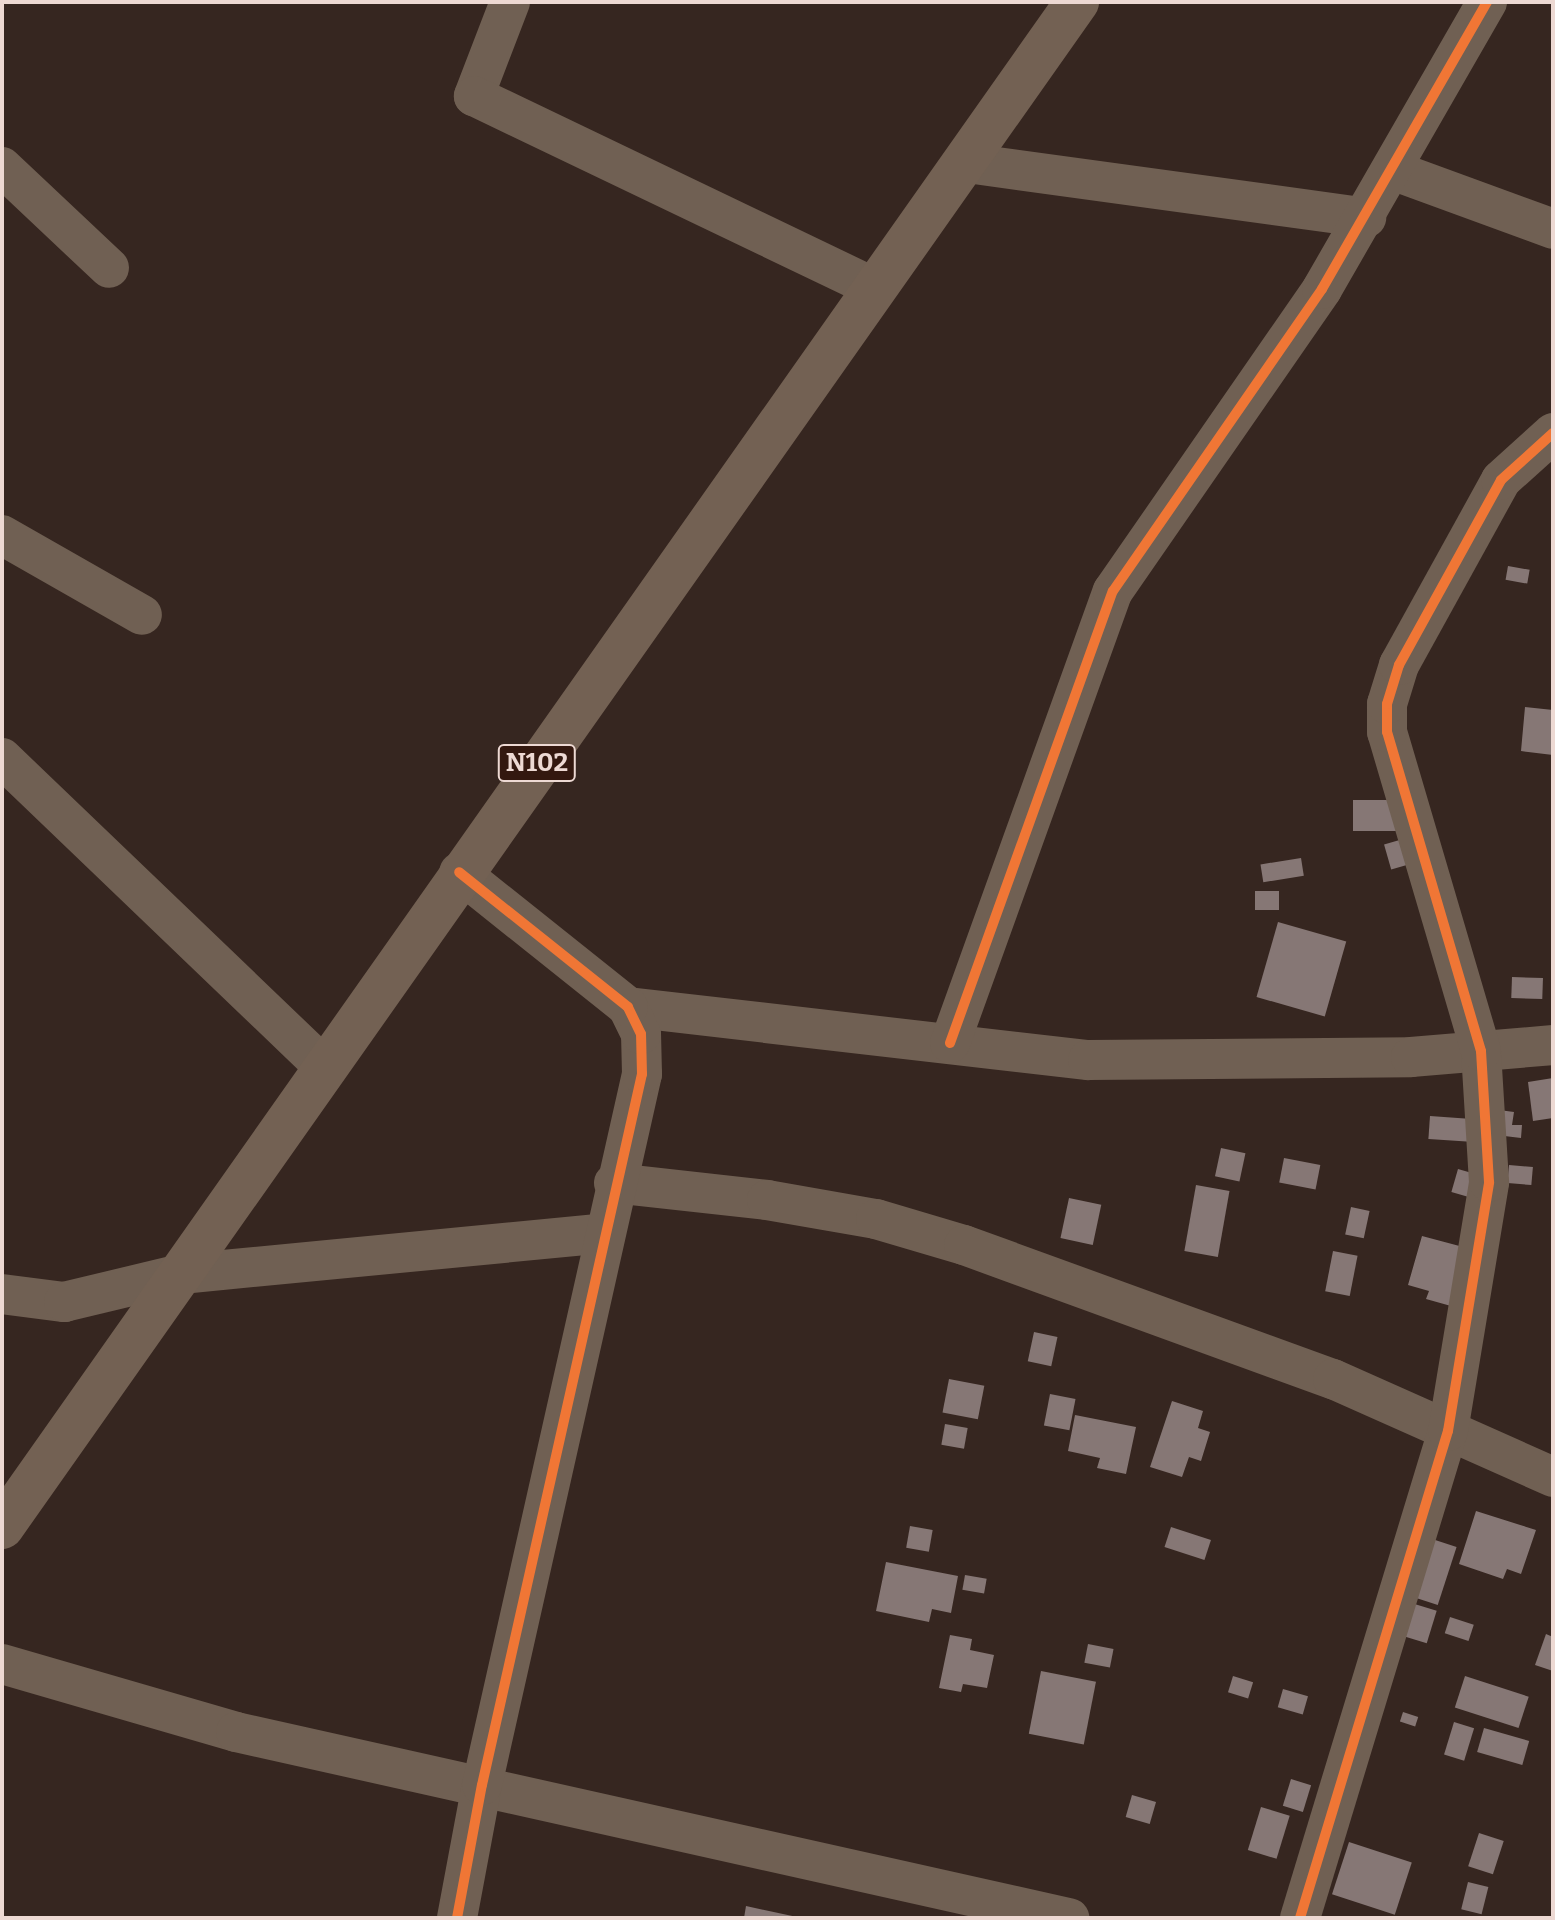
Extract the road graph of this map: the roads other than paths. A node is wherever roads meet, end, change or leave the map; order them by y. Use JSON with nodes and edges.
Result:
{"nodes":[{"id":1,"x":510,"y":2,"type":"edge"},
{"id":2,"x":1077,"y":2,"type":"edge"},
{"id":3,"x":1487,"y":2,"type":"edge"},
{"id":4,"x":967,"y":163,"type":"junction"},
{"id":5,"x":2,"y":167,"type":"edge"},
{"id":6,"x":1392,"y":170,"type":"junction"},
{"id":7,"x":1366,"y":218,"type":"junction"},
{"id":8,"x":1553,"y":229,"type":"edge"},
{"id":9,"x":109,"y":268,"type":"dead end"},
{"id":10,"x":876,"y":289,"type":"junction"},
{"id":11,"x":1553,"y":433,"type":"edge"},
{"id":12,"x":2,"y":535,"type":"edge"},
{"id":13,"x":142,"y":615,"type":"dead end"},
{"id":14,"x":2,"y":758,"type":"edge"},
{"id":15,"x":459,"y":872,"type":"junction"},
{"id":16,"x":628,"y":1007,"type":"junction"},
{"id":17,"x":950,"y":1043,"type":"junction"},
{"id":18,"x":1553,"y":1045,"type":"edge"},
{"id":19,"x":1481,"y":1051,"type":"junction"},
{"id":20,"x":326,"y":1069,"type":"junction"},
{"id":21,"x":614,"y":1183,"type":"junction"},
{"id":22,"x":603,"y":1233,"type":"junction"},
{"id":23,"x":181,"y":1274,"type":"junction"},
{"id":24,"x":2,"y":1294,"type":"edge"},
{"id":25,"x":1448,"y":1431,"type":"junction"},
{"id":26,"x":1553,"y":1477,"type":"edge"},
{"id":27,"x":2,"y":1527,"type":"edge"},
{"id":28,"x":2,"y":1664,"type":"edge"},
{"id":29,"x":482,"y":1785,"type":"junction"},
{"id":30,"x":457,"y":1918,"type":"edge"},
{"id":31,"x":1069,"y":1918,"type":"edge"},
{"id":32,"x":1300,"y":1918,"type":"edge"}],
"edges":[{"from":1,"to":10,"type":"street"},
{"from":2,"to":4,"type":"main road","number":"N102"},
{"from":3,"to":6,"type":"street"},
{"from":4,"to":7,"type":"street"},
{"from":4,"to":10,"type":"main road","number":"N102"},
{"from":5,"to":9,"type":"street"},
{"from":6,"to":7,"type":"street"},
{"from":6,"to":8,"type":"street"},
{"from":7,"to":17,"type":"street"},
{"from":10,"to":15,"type":"main road","number":"N102"},
{"from":11,"to":19,"type":"street"},
{"from":12,"to":13,"type":"street"},
{"from":14,"to":20,"type":"street"},
{"from":15,"to":16,"type":"street"},
{"from":15,"to":20,"type":"main road","number":"N102"},
{"from":16,"to":17,"type":"street"},
{"from":16,"to":21,"type":"street"},
{"from":17,"to":19,"type":"street"},
{"from":18,"to":19,"type":"street"},
{"from":19,"to":25,"type":"street"},
{"from":20,"to":23,"type":"main road","number":"N102"},
{"from":21,"to":22,"type":"street"},
{"from":21,"to":25,"type":"street"},
{"from":22,"to":23,"type":"street"},
{"from":22,"to":29,"type":"street"},
{"from":23,"to":24,"type":"street"},
{"from":23,"to":27,"type":"main road","number":"N102"},
{"from":25,"to":26,"type":"street"},
{"from":25,"to":32,"type":"street"},
{"from":28,"to":29,"type":"street"},
{"from":29,"to":30,"type":"street"},
{"from":29,"to":31,"type":"street"}]}
